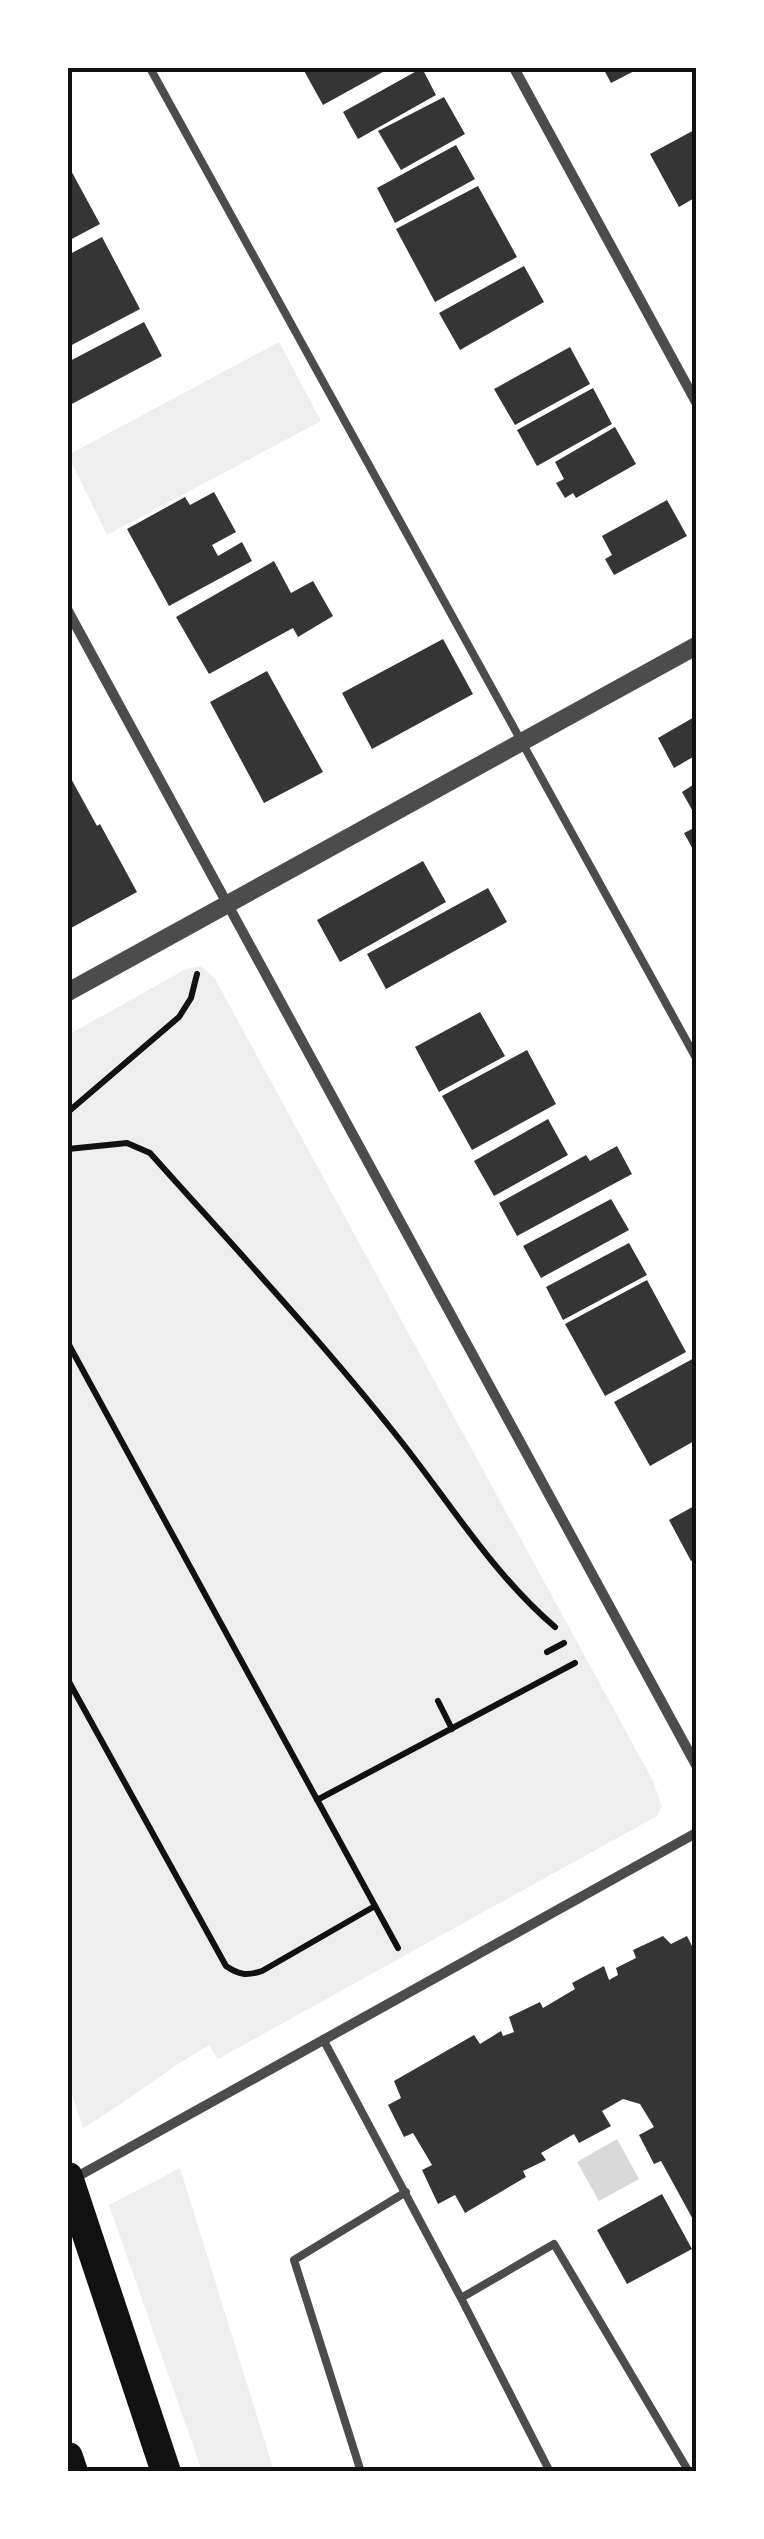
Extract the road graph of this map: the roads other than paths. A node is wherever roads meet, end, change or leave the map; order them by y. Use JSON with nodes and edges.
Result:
{"nodes":[{"id":1,"x":150,"y":68,"type":"edge"},
{"id":2,"x":514,"y":68,"type":"edge"},
{"id":3,"x":696,"y":402,"type":"edge"},
{"id":4,"x":68,"y":611,"type":"edge"},
{"id":5,"x":696,"y":646,"type":"edge"},
{"id":6,"x":522,"y":741,"type":"junction"},
{"id":7,"x":228,"y":903,"type":"junction"},
{"id":8,"x":68,"y":992,"type":"edge"},
{"id":9,"x":696,"y":1058,"type":"edge"},
{"id":10,"x":696,"y":1765,"type":"edge"},
{"id":11,"x":696,"y":1833,"type":"edge"},
{"id":12,"x":323,"y":2039,"type":"junction"},
{"id":13,"x":68,"y":2179,"type":"edge"},
{"id":14,"x":406,"y":2192,"type":"junction"},
{"id":15,"x":461,"y":2298,"type":"junction"},
{"id":16,"x":68,"y":2457,"type":"edge"},
{"id":17,"x":73,"y":2472,"type":"edge"},
{"id":18,"x":166,"y":2472,"type":"edge"},
{"id":19,"x":361,"y":2472,"type":"edge"},
{"id":20,"x":550,"y":2472,"type":"edge"},
{"id":21,"x":689,"y":2472,"type":"edge"}],
"edges":[{"from":1,"to":6,"type":"lane"},
{"from":2,"to":3,"type":"street"},
{"from":4,"to":7,"type":"street"},
{"from":5,"to":6,"type":"street"},
{"from":6,"to":7,"type":"street"},
{"from":6,"to":9,"type":"lane"},
{"from":7,"to":8,"type":"street"},
{"from":7,"to":10,"type":"street"},
{"from":11,"to":12,"type":"street"},
{"from":12,"to":13,"type":"street"},
{"from":12,"to":14,"type":"lane"},
{"from":13,"to":18,"type":"highway"},
{"from":14,"to":15,"type":"lane"},
{"from":14,"to":19,"type":"lane"},
{"from":15,"to":20,"type":"lane"},
{"from":15,"to":21,"type":"lane"},
{"from":16,"to":17,"type":"highway"}]}
